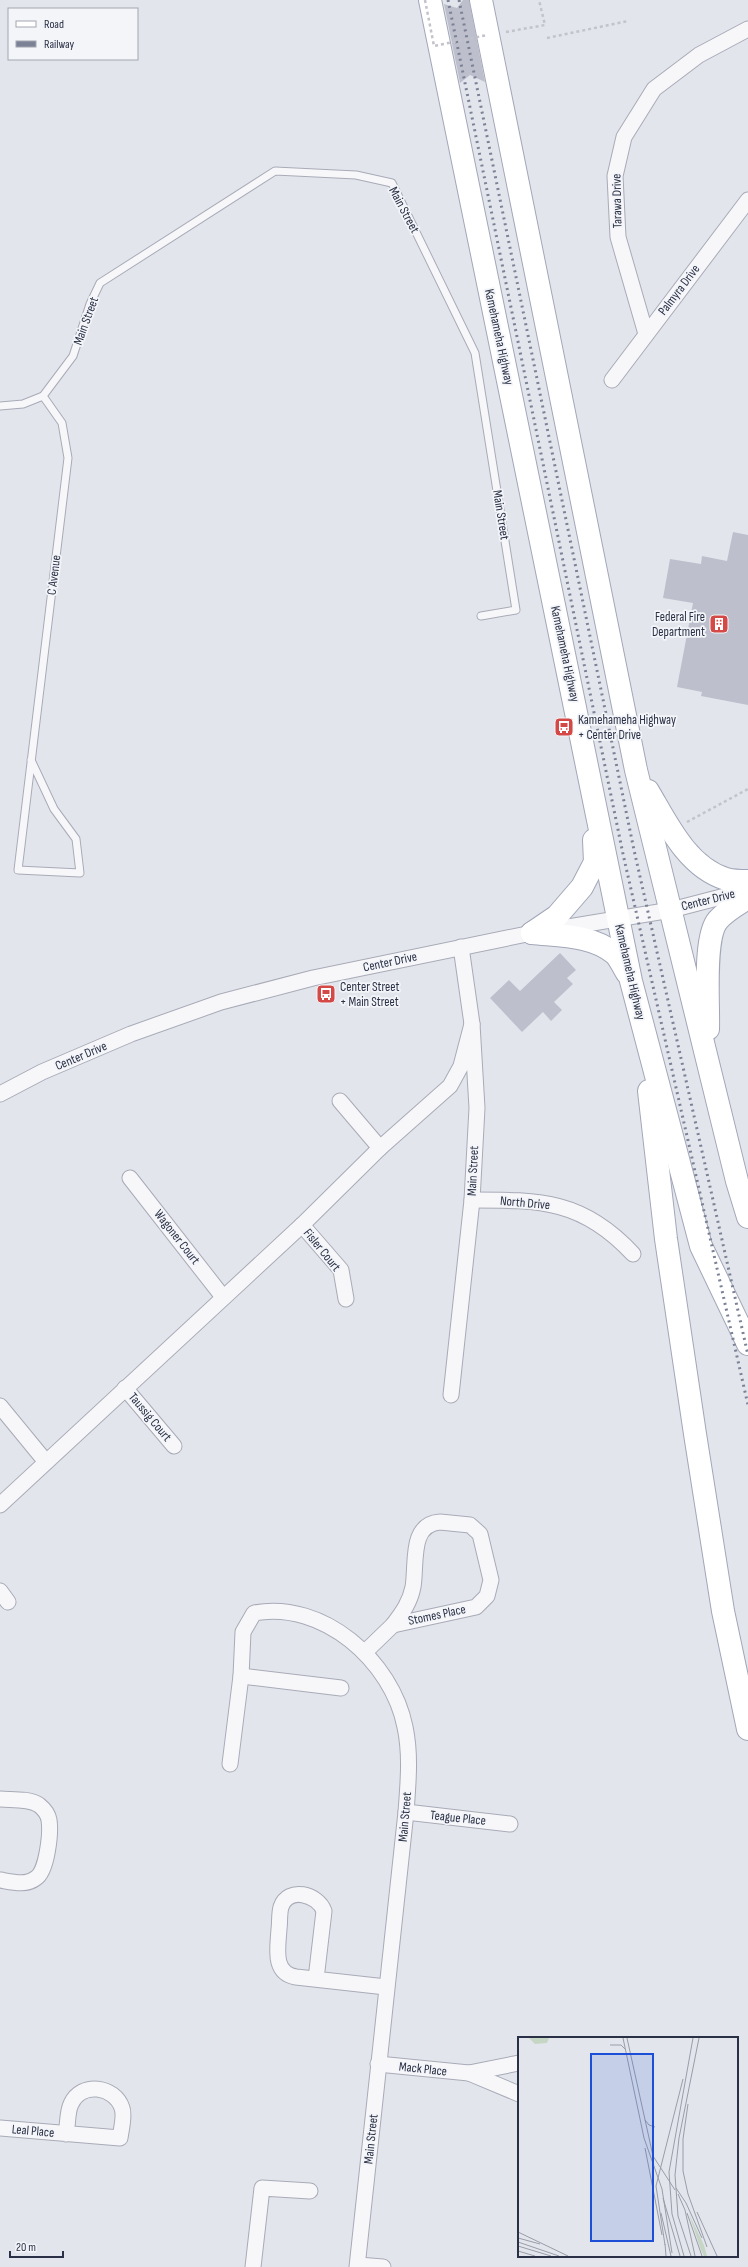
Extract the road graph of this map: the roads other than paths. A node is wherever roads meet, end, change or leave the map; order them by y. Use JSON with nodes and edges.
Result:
{"nodes":[{"id":1,"x":430,"y":0,"type":"edge"},
{"id":2,"x":480,"y":0,"type":"edge"},
{"id":3,"x":748,"y":28,"type":"edge"},
{"id":4,"x":748,"y":200,"type":"edge"},
{"id":5,"x":646,"y":334,"type":"junction"},
{"id":6,"x":612,"y":380,"type":"dead end"},
{"id":7,"x":43,"y":396,"type":"junction"},
{"id":8,"x":0,"y":406,"type":"edge"},
{"id":9,"x":481,"y":616,"type":"dead end"},
{"id":10,"x":31,"y":760,"type":"junction"},
{"id":11,"x":636,"y":770,"type":"junction"},
{"id":12,"x":592,"y":787,"type":"junction"},
{"id":13,"x":748,"y":881,"type":"edge"},
{"id":14,"x":748,"y":890,"type":"edge"},
{"id":15,"x":748,"y":898,"type":"edge"},
{"id":16,"x":671,"y":910,"type":"junction"},
{"id":17,"x":617,"y":919,"type":"junction"},
{"id":18,"x":532,"y":932,"type":"junction"},
{"id":19,"x":461,"y":947,"type":"junction"},
{"id":20,"x":631,"y":981,"type":"junction"},
{"id":21,"x":641,"y":1023,"type":"junction"},
{"id":22,"x":472,"y":1024,"type":"junction"},
{"id":23,"x":708,"y":1058,"type":"junction"},
{"id":24,"x":0,"y":1094,"type":"edge"},
{"id":25,"x":340,"y":1100,"type":"dead end"},
{"id":26,"x":380,"y":1148,"type":"junction"},
{"id":27,"x":130,"y":1178,"type":"dead end"},
{"id":28,"x":472,"y":1200,"type":"junction"},
{"id":29,"x":748,"y":1217,"type":"edge"},
{"id":30,"x":302,"y":1225,"type":"junction"},
{"id":31,"x":634,"y":1254,"type":"dead end"},
{"id":32,"x":223,"y":1297,"type":"junction"},
{"id":33,"x":346,"y":1300,"type":"dead end"},
{"id":34,"x":748,"y":1344,"type":"edge"},
{"id":35,"x":126,"y":1388,"type":"junction"},
{"id":36,"x":451,"y":1395,"type":"dead end"},
{"id":37,"x":0,"y":1406,"type":"edge"},
{"id":38,"x":174,"y":1446,"type":"dead end"},
{"id":39,"x":46,"y":1462,"type":"junction"},
{"id":40,"x":0,"y":1504,"type":"edge"},
{"id":41,"x":393,"y":1625,"type":"junction"},
{"id":42,"x":365,"y":1652,"type":"junction"},
{"id":43,"x":240,"y":1676,"type":"junction"},
{"id":44,"x":341,"y":1688,"type":"dead end"},
{"id":45,"x":748,"y":1729,"type":"edge"},
{"id":46,"x":230,"y":1764,"type":"dead end"},
{"id":47,"x":0,"y":1799,"type":"edge"},
{"id":48,"x":406,"y":1812,"type":"junction"},
{"id":49,"x":510,"y":1824,"type":"dead end"},
{"id":50,"x":0,"y":1880,"type":"edge"},
{"id":51,"x":316,"y":1979,"type":"junction"},
{"id":52,"x":386,"y":1987,"type":"junction"},
{"id":53,"x":378,"y":2064,"type":"junction"},
{"id":54,"x":518,"y":2064,"type":"edge"},
{"id":55,"x":469,"y":2073,"type":"junction"},
{"id":56,"x":518,"y":2094,"type":"edge"},
{"id":57,"x":0,"y":2128,"type":"edge"},
{"id":58,"x":66,"y":2134,"type":"dead end"},
{"id":59,"x":310,"y":2191,"type":"dead end"},
{"id":60,"x":358,"y":2266,"type":"edge"},
{"id":61,"x":253,"y":2267,"type":"edge"},
{"id":62,"x":383,"y":2267,"type":"edge"}],
"edges":[{"from":1,"to":12,"type":"main road","name":"Kamehameha Highway"},
{"from":2,"to":11,"type":"main road"},
{"from":3,"to":5,"type":"street","name":"Tarawa Drive"},
{"from":4,"to":5,"type":"street","name":"Palmyra Drive"},
{"from":5,"to":6,"type":"street","name":"Palmyra Drive"},
{"from":7,"to":8,"type":"lane"},
{"from":7,"to":9,"type":"lane","name":"Main Street"},
{"from":7,"to":10,"type":"lane","name":"C Avenue"},
{"from":10,"to":10,"type":"lane","name":"C Avenue"},
{"from":11,"to":13,"type":"main road"},
{"from":11,"to":16,"type":"main road"},
{"from":12,"to":17,"type":"main road","name":"Kamehameha Highway"},
{"from":12,"to":18,"type":"main road"},
{"from":14,"to":16,"type":"street","name":"Center Drive"},
{"from":15,"to":23,"type":"main road"},
{"from":16,"to":17,"type":"street","name":"Center Drive"},
{"from":16,"to":23,"type":"main road"},
{"from":17,"to":18,"type":"street","name":"Center Drive"},
{"from":17,"to":20,"type":"main road","name":"Kamehameha Highway"},
{"from":18,"to":19,"type":"street","name":"Center Drive"},
{"from":18,"to":20,"type":"main road"},
{"from":19,"to":22,"type":"street","name":"Main Street"},
{"from":19,"to":24,"type":"street","name":"Center Drive"},
{"from":20,"to":21,"type":"main road","name":"Kamehameha Highway"},
{"from":21,"to":34,"type":"main road","name":"Kamehameha Highway"},
{"from":21,"to":45,"type":"main road"},
{"from":22,"to":26,"type":"street"},
{"from":22,"to":28,"type":"street","name":"Main Street"},
{"from":23,"to":29,"type":"main road"},
{"from":25,"to":26,"type":"street"},
{"from":26,"to":30,"type":"street"},
{"from":27,"to":32,"type":"street","name":"Wagoner Court"},
{"from":28,"to":31,"type":"street","name":"North Drive"},
{"from":28,"to":36,"type":"street","name":"Main Street"},
{"from":30,"to":32,"type":"street"},
{"from":30,"to":33,"type":"street","name":"Fisler Court"},
{"from":32,"to":35,"type":"street"},
{"from":35,"to":38,"type":"street","name":"Taussig Court"},
{"from":35,"to":39,"type":"street"},
{"from":37,"to":39,"type":"street"},
{"from":39,"to":40,"type":"street"},
{"from":41,"to":41,"type":"street","name":"Stomes Place"},
{"from":41,"to":42,"type":"street","name":"Stomes Place"},
{"from":42,"to":43,"type":"street","name":"Main Street"},
{"from":42,"to":48,"type":"street","name":"Main Street"},
{"from":43,"to":44,"type":"street"},
{"from":43,"to":46,"type":"street","name":"Main Street"},
{"from":47,"to":50,"type":"street"},
{"from":48,"to":49,"type":"street","name":"Teague Place"},
{"from":48,"to":52,"type":"street","name":"Main Street"},
{"from":51,"to":51,"type":"street"},
{"from":51,"to":52,"type":"street"},
{"from":52,"to":53,"type":"street","name":"Main Street"},
{"from":53,"to":55,"type":"street","name":"Mack Place"},
{"from":53,"to":60,"type":"street","name":"Main Street"},
{"from":54,"to":55,"type":"street","name":"Mack Place"},
{"from":55,"to":56,"type":"street","name":"Mack Place"},
{"from":57,"to":58,"type":"street","name":"Leal Place"},
{"from":59,"to":61,"type":"street"},
{"from":60,"to":62,"type":"street"}]}
